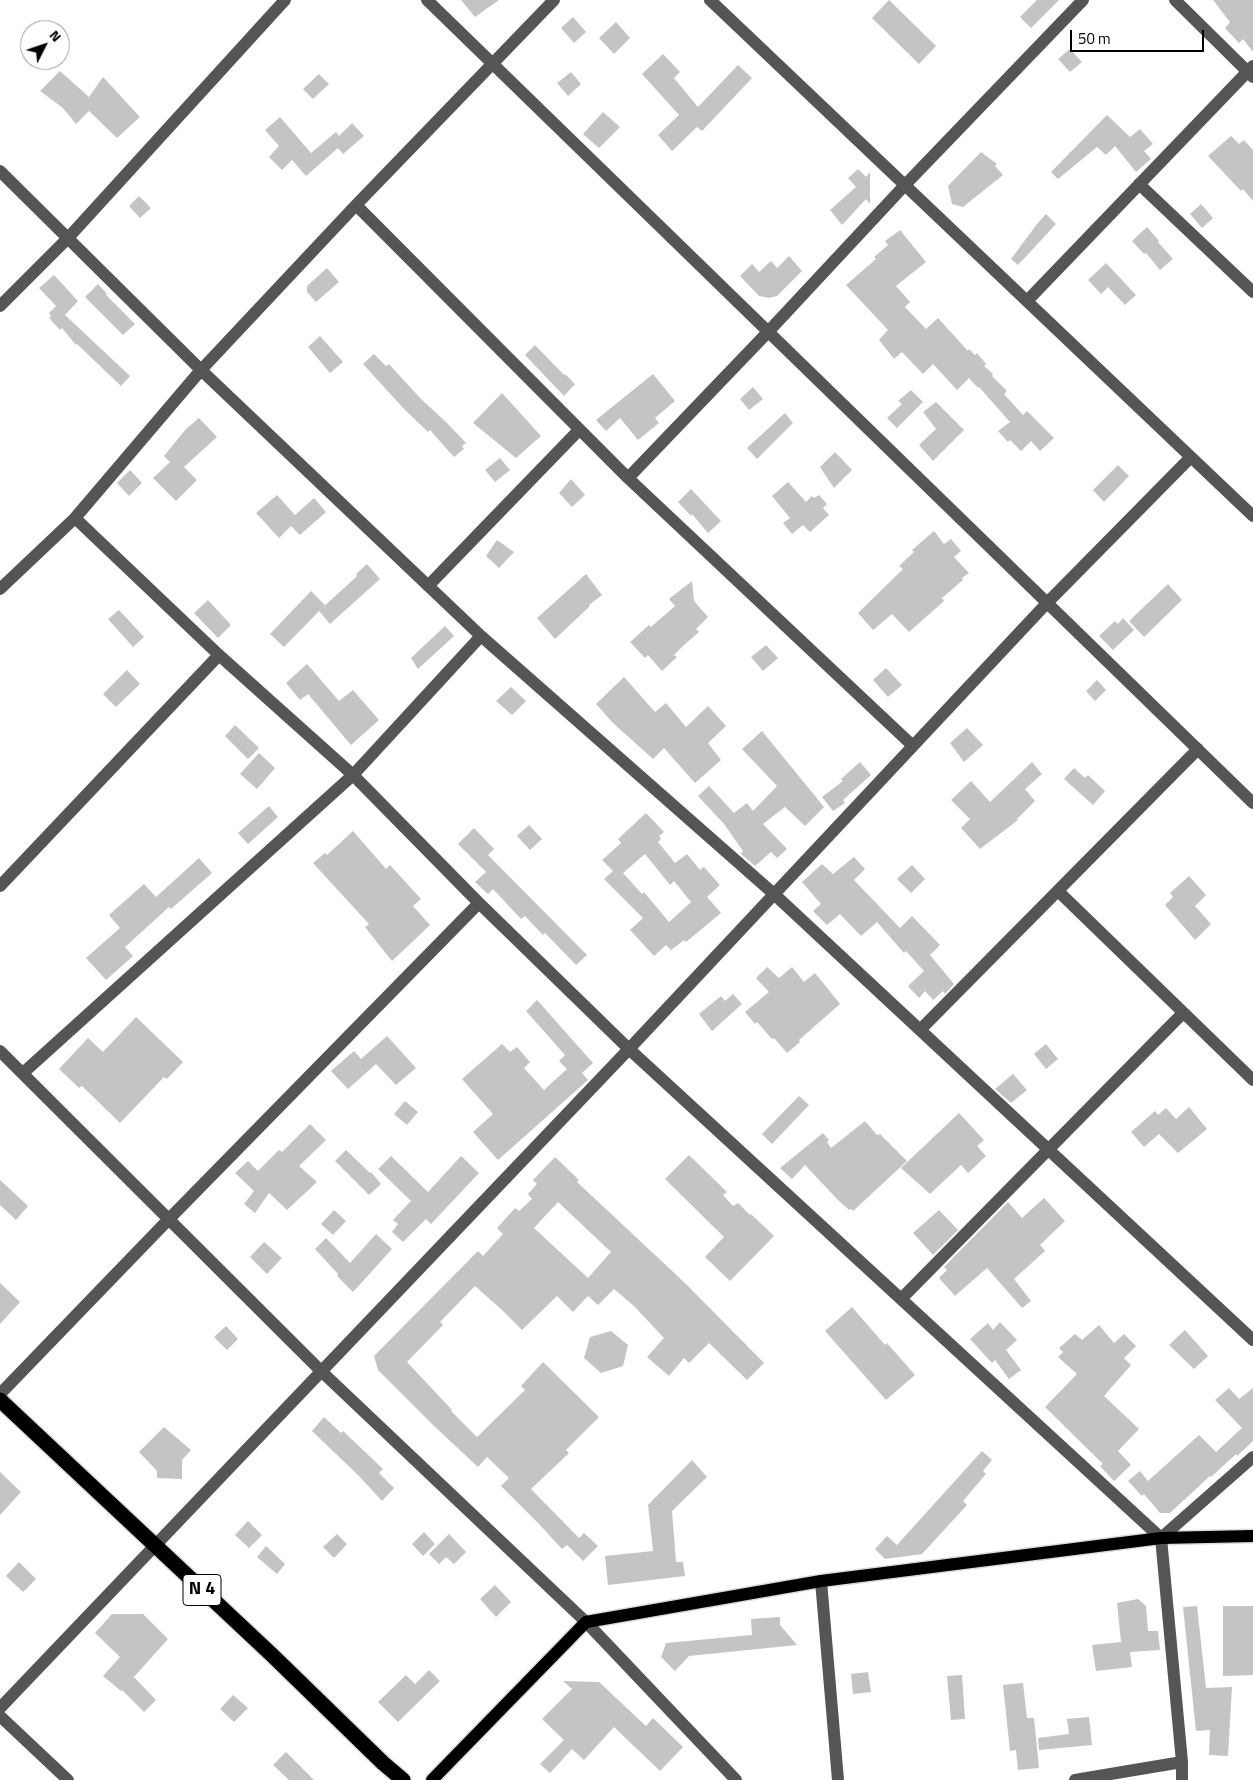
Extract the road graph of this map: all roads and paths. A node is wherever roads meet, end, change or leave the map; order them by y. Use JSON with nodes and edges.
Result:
{"nodes":[{"id":1,"x":285,"y":0,"type":"edge"},
{"id":2,"x":427,"y":0,"type":"edge"},
{"id":3,"x":554,"y":0,"type":"edge"},
{"id":4,"x":710,"y":0,"type":"edge"},
{"id":5,"x":1083,"y":0,"type":"edge"},
{"id":6,"x":1175,"y":0,"type":"edge"},
{"id":7,"x":492,"y":64,"type":"junction"},
{"id":8,"x":1251,"y":71,"type":"edge"},
{"id":9,"x":0,"y":171,"type":"edge"},
{"id":10,"x":1139,"y":184,"type":"junction"},
{"id":11,"x":905,"y":185,"type":"junction"},
{"id":12,"x":356,"y":205,"type":"junction"},
{"id":13,"x":68,"y":238,"type":"junction"},
{"id":14,"x":1253,"y":292,"type":"edge"},
{"id":15,"x":1027,"y":301,"type":"junction"},
{"id":16,"x":0,"y":306,"type":"edge"},
{"id":17,"x":768,"y":332,"type":"junction"},
{"id":18,"x":201,"y":370,"type":"junction"},
{"id":19,"x":579,"y":430,"type":"junction"},
{"id":20,"x":1191,"y":457,"type":"junction"},
{"id":21,"x":628,"y":478,"type":"junction"},
{"id":22,"x":1253,"y":516,"type":"edge"},
{"id":23,"x":75,"y":518,"type":"junction"},
{"id":24,"x":428,"y":586,"type":"junction"},
{"id":25,"x":0,"y":589,"type":"edge"},
{"id":26,"x":1047,"y":603,"type":"junction"},
{"id":27,"x":481,"y":636,"type":"junction"},
{"id":28,"x":219,"y":655,"type":"junction"},
{"id":29,"x":912,"y":746,"type":"junction"},
{"id":30,"x":1198,"y":750,"type":"junction"},
{"id":31,"x":353,"y":775,"type":"junction"},
{"id":32,"x":1253,"y":803,"type":"edge"},
{"id":33,"x":0,"y":886,"type":"edge"},
{"id":34,"x":1058,"y":891,"type":"junction"},
{"id":35,"x":774,"y":894,"type":"junction"},
{"id":36,"x":479,"y":903,"type":"junction"},
{"id":37,"x":1183,"y":1013,"type":"junction"},
{"id":38,"x":920,"y":1030,"type":"junction"},
{"id":39,"x":629,"y":1049,"type":"junction"},
{"id":40,"x":0,"y":1050,"type":"edge"},
{"id":41,"x":23,"y":1073,"type":"junction"},
{"id":42,"x":1253,"y":1080,"type":"edge"},
{"id":43,"x":1050,"y":1150,"type":"junction"},
{"id":44,"x":168,"y":1220,"type":"junction"},
{"id":45,"x":902,"y":1298,"type":"junction"},
{"id":46,"x":1253,"y":1340,"type":"edge"},
{"id":47,"x":321,"y":1371,"type":"junction"},
{"id":48,"x":0,"y":1394,"type":"edge"},
{"id":49,"x":0,"y":1400,"type":"edge"},
{"id":50,"x":1253,"y":1457,"type":"edge"},
{"id":51,"x":1253,"y":1536,"type":"edge"},
{"id":52,"x":1161,"y":1538,"type":"junction"},
{"id":53,"x":155,"y":1546,"type":"junction"},
{"id":54,"x":821,"y":1581,"type":"junction"},
{"id":55,"x":586,"y":1622,"type":"junction"},
{"id":56,"x":0,"y":1708,"type":"edge"},
{"id":57,"x":0,"y":1716,"type":"edge"},
{"id":58,"x":1182,"y":1762,"type":"junction"},
{"id":59,"x":68,"y":1780,"type":"edge"},
{"id":60,"x":402,"y":1780,"type":"edge"},
{"id":61,"x":432,"y":1780,"type":"edge"},
{"id":62,"x":736,"y":1780,"type":"edge"},
{"id":63,"x":838,"y":1780,"type":"edge"},
{"id":64,"x":1075,"y":1780,"type":"edge"},
{"id":65,"x":1182,"y":1780,"type":"edge"}],
"edges":[{"from":1,"to":13,"type":"street"},
{"from":2,"to":7,"type":"street"},
{"from":3,"to":7,"type":"street"},
{"from":4,"to":11,"type":"street"},
{"from":5,"to":11,"type":"street"},
{"from":6,"to":8,"type":"street"},
{"from":7,"to":12,"type":"street"},
{"from":7,"to":17,"type":"street"},
{"from":8,"to":10,"type":"street"},
{"from":9,"to":13,"type":"street"},
{"from":10,"to":14,"type":"street"},
{"from":10,"to":15,"type":"street"},
{"from":11,"to":15,"type":"street"},
{"from":11,"to":17,"type":"street"},
{"from":12,"to":18,"type":"street"},
{"from":12,"to":19,"type":"street"},
{"from":13,"to":16,"type":"street"},
{"from":13,"to":18,"type":"street"},
{"from":15,"to":20,"type":"street"},
{"from":17,"to":21,"type":"street"},
{"from":17,"to":26,"type":"street"},
{"from":18,"to":23,"type":"street"},
{"from":18,"to":24,"type":"street"},
{"from":19,"to":21,"type":"street"},
{"from":19,"to":24,"type":"street"},
{"from":20,"to":22,"type":"street"},
{"from":20,"to":26,"type":"street"},
{"from":21,"to":29,"type":"street"},
{"from":23,"to":25,"type":"street"},
{"from":23,"to":28,"type":"street"},
{"from":24,"to":27,"type":"street"},
{"from":26,"to":29,"type":"street"},
{"from":26,"to":30,"type":"street"},
{"from":27,"to":31,"type":"street"},
{"from":27,"to":35,"type":"street"},
{"from":28,"to":31,"type":"street"},
{"from":28,"to":33,"type":"street"},
{"from":29,"to":35,"type":"street"},
{"from":30,"to":32,"type":"street"},
{"from":30,"to":34,"type":"street"},
{"from":31,"to":36,"type":"street"},
{"from":31,"to":41,"type":"street"},
{"from":34,"to":37,"type":"street"},
{"from":34,"to":38,"type":"street"},
{"from":35,"to":38,"type":"street"},
{"from":35,"to":39,"type":"street"},
{"from":36,"to":39,"type":"street"},
{"from":36,"to":44,"type":"street"},
{"from":37,"to":42,"type":"street"},
{"from":37,"to":43,"type":"street"},
{"from":38,"to":43,"type":"street"},
{"from":39,"to":45,"type":"street"},
{"from":39,"to":47,"type":"street"},
{"from":40,"to":41,"type":"street"},
{"from":41,"to":44,"type":"street"},
{"from":43,"to":45,"type":"street"},
{"from":43,"to":46,"type":"street"},
{"from":44,"to":47,"type":"street"},
{"from":44,"to":48,"type":"street"},
{"from":45,"to":52,"type":"street"},
{"from":47,"to":53,"type":"street"},
{"from":47,"to":55,"type":"street"},
{"from":49,"to":53,"type":"highway","number":"N 4"},
{"from":50,"to":52,"type":"street"},
{"from":51,"to":52,"type":"main road"},
{"from":52,"to":54,"type":"main road"},
{"from":52,"to":58,"type":"street"},
{"from":53,"to":56,"type":"street"},
{"from":53,"to":60,"type":"highway","number":"N 4"},
{"from":54,"to":55,"type":"main road"},
{"from":54,"to":63,"type":"street"},
{"from":55,"to":61,"type":"main road"},
{"from":55,"to":62,"type":"street"},
{"from":57,"to":59,"type":"street"},
{"from":58,"to":64,"type":"street"},
{"from":58,"to":65,"type":"street"}]}
